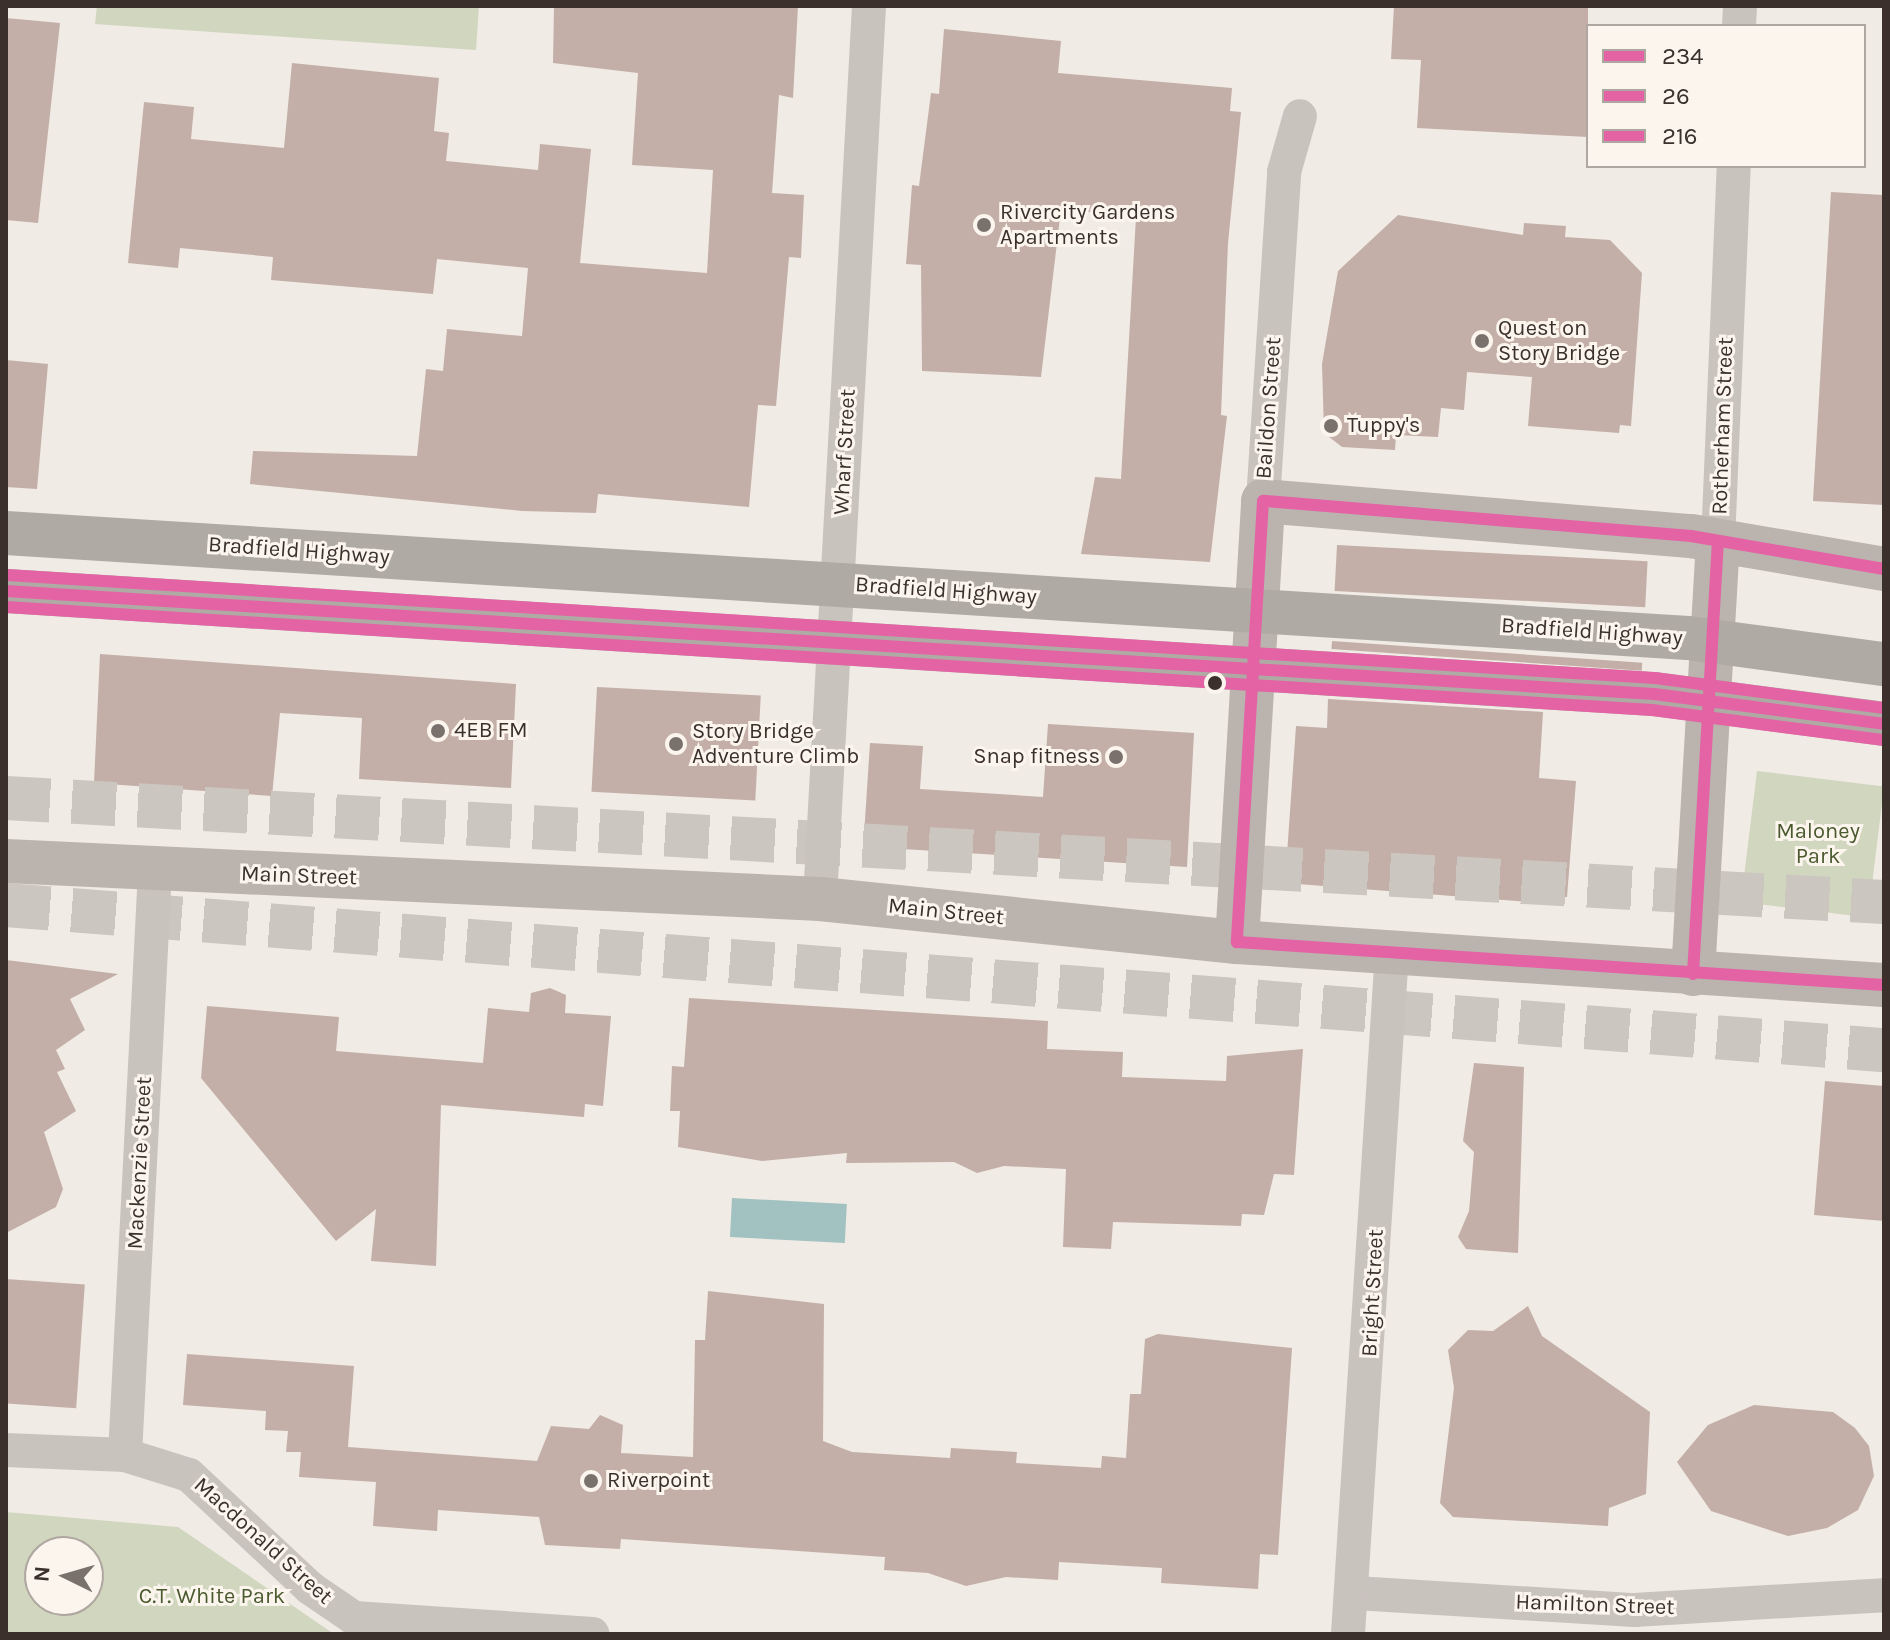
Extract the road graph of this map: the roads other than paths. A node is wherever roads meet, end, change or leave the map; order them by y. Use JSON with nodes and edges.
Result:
{"nodes":[{"id":1,"x":869,"y":6,"type":"edge"},
{"id":2,"x":1300,"y":116,"type":"dead end"},
{"id":3,"x":1734,"y":168,"type":"edge"},
{"id":4,"x":1263,"y":501,"type":"junction"},
{"id":5,"x":6,"y":533,"type":"edge"},
{"id":6,"x":1718,"y":542,"type":"junction"},
{"id":7,"x":1884,"y":569,"type":"edge"},
{"id":8,"x":6,"y":591,"type":"edge"},
{"id":9,"x":1884,"y":664,"type":"edge"},
{"id":10,"x":1884,"y":724,"type":"edge"},
{"id":11,"x":6,"y":861,"type":"edge"},
{"id":12,"x":155,"y":870,"type":"junction"},
{"id":13,"x":820,"y":899,"type":"junction"},
{"id":14,"x":1237,"y":942,"type":"junction"},
{"id":15,"x":1392,"y":952,"type":"junction"},
{"id":16,"x":1693,"y":974,"type":"junction"},
{"id":17,"x":1884,"y":985,"type":"edge"},
{"id":18,"x":6,"y":1450,"type":"edge"},
{"id":19,"x":125,"y":1455,"type":"junction"},
{"id":20,"x":1355,"y":1593,"type":"junction"},
{"id":21,"x":1884,"y":1595,"type":"edge"},
{"id":22,"x":592,"y":1634,"type":"edge"},
{"id":23,"x":1348,"y":1634,"type":"edge"}],
"edges":[{"from":1,"to":13,"type":"street","name":"Wharf Street"},
{"from":2,"to":4,"type":"street","name":"Baildon Street"},
{"from":3,"to":6,"type":"street","name":"Rotherham Street"},
{"from":4,"to":6,"type":"street"},
{"from":4,"to":14,"type":"street","name":"Baildon Street"},
{"from":5,"to":9,"type":"highway","name":"Bradfield Highway","bridge":true},
{"from":6,"to":7,"type":"street"},
{"from":6,"to":16,"type":"street","name":"Rotherham Street"},
{"from":8,"to":10,"type":"highway","bridge":true},
{"from":11,"to":12,"type":"street","name":"Main Street"},
{"from":12,"to":13,"type":"street","name":"Main Street"},
{"from":12,"to":19,"type":"street","name":"Mackenzie Street"},
{"from":13,"to":14,"type":"street","name":"Main Street"},
{"from":14,"to":15,"type":"street","name":"Main Street"},
{"from":15,"to":16,"type":"street","name":"Main Street"},
{"from":15,"to":20,"type":"street","name":"Bright Street"},
{"from":16,"to":17,"type":"street","name":"Main Street"},
{"from":18,"to":19,"type":"street","name":"Macdonald Street"},
{"from":19,"to":22,"type":"street","name":"Macdonald Street"},
{"from":20,"to":21,"type":"street","name":"Hamilton Street"},
{"from":20,"to":23,"type":"street","name":"Bright Street"}]}
